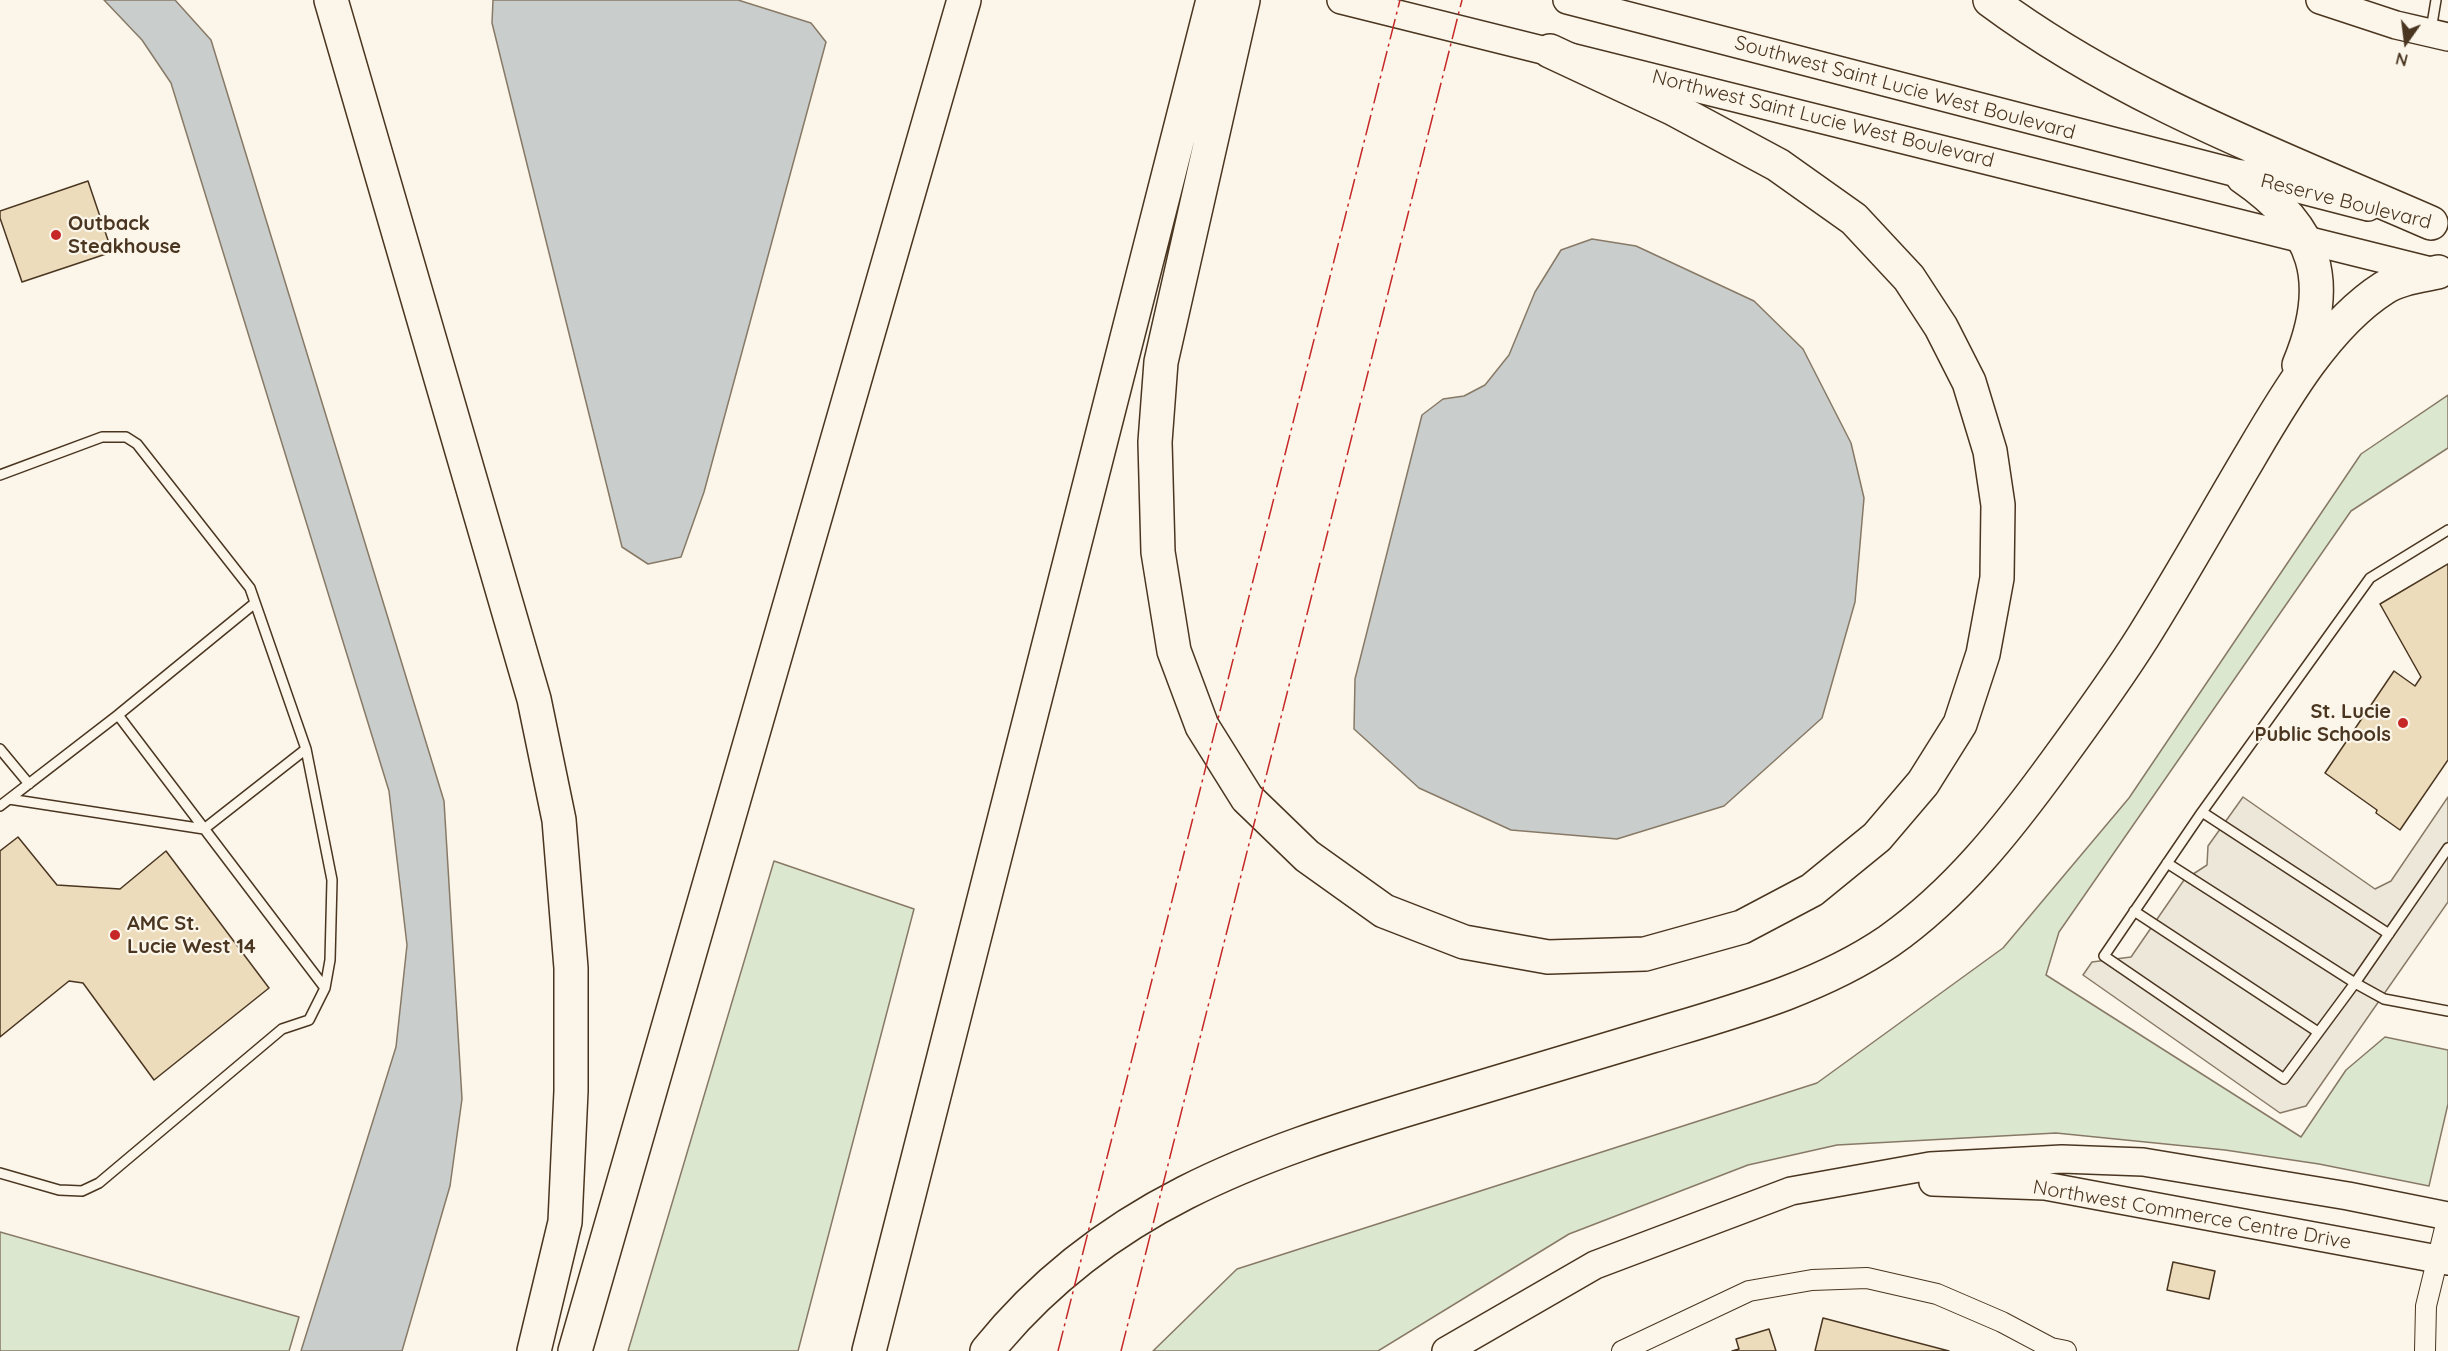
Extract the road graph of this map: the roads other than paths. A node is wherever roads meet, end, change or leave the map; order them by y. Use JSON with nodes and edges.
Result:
{"nodes":[{"id":1,"x":331,"y":0,"type":"edge"},
{"id":2,"x":964,"y":0,"type":"edge"},
{"id":3,"x":1213,"y":0,"type":"edge"},
{"id":4,"x":1243,"y":0,"type":"edge"},
{"id":5,"x":1341,"y":0,"type":"edge"},
{"id":6,"x":1567,"y":0,"type":"edge"},
{"id":7,"x":1990,"y":0,"type":"edge"},
{"id":8,"x":2320,"y":0,"type":"edge"},
{"id":9,"x":2436,"y":0,"type":"edge"},
{"id":10,"x":2439,"y":35,"type":"edge"},
{"id":11,"x":1550,"y":51,"type":"junction"},
{"id":12,"x":2243,"y":177,"type":"junction"},
{"id":13,"x":2440,"y":225,"type":"edge"},
{"id":14,"x":2304,"y":239,"type":"junction"},
{"id":15,"x":2443,"y":274,"type":"edge"},
{"id":16,"x":2284,"y":399,"type":"junction"},
{"id":17,"x":0,"y":475,"type":"edge"},
{"id":18,"x":2448,"y":530,"type":"edge"},
{"id":19,"x":255,"y":603,"type":"junction"},
{"id":20,"x":118,"y":715,"type":"junction"},
{"id":21,"x":0,"y":749,"type":"edge"},
{"id":22,"x":306,"y":749,"type":"junction"},
{"id":23,"x":29,"y":784,"type":"junction"},
{"id":24,"x":9,"y":800,"type":"junction"},
{"id":25,"x":0,"y":806,"type":"edge"},
{"id":26,"x":2202,"y":812,"type":"junction"},
{"id":27,"x":204,"y":829,"type":"junction"},
{"id":28,"x":2448,"y":848,"type":"edge"},
{"id":29,"x":2167,"y":862,"type":"junction"},
{"id":30,"x":2134,"y":911,"type":"junction"},
{"id":31,"x":2389,"y":934,"type":"junction"},
{"id":32,"x":2355,"y":983,"type":"junction"},
{"id":33,"x":325,"y":988,"type":"junction"},
{"id":34,"x":2448,"y":1011,"type":"edge"},
{"id":35,"x":2318,"y":1032,"type":"junction"},
{"id":36,"x":0,"y":1173,"type":"edge"},
{"id":37,"x":1791,"y":1191,"type":"junction"},
{"id":38,"x":2448,"y":1215,"type":"edge"},
{"id":39,"x":2443,"y":1260,"type":"edge"},
{"id":40,"x":534,"y":1351,"type":"edge"},
{"id":41,"x":575,"y":1351,"type":"edge"},
{"id":42,"x":869,"y":1351,"type":"edge"},
{"id":43,"x":987,"y":1351,"type":"edge"},
{"id":44,"x":1446,"y":1351,"type":"edge"},
{"id":45,"x":1622,"y":1351,"type":"edge"},
{"id":46,"x":2066,"y":1351,"type":"edge"},
{"id":47,"x":2425,"y":1351,"type":"edge"}],
"edges":[{"from":1,"to":40,"type":"highway"},
{"from":2,"to":41,"type":"highway"},
{"from":3,"to":42,"type":"highway"},
{"from":4,"to":11,"type":"highway"},
{"from":5,"to":11,"type":"street","name":"Northwest Saint Lucie West Boulevard"},
{"from":6,"to":12,"type":"street","name":"Southwest Saint Lucie West Boulevard"},
{"from":7,"to":13,"type":"highway"},
{"from":8,"to":10,"type":"street"},
{"from":9,"to":10,"type":"lane"},
{"from":11,"to":14,"type":"street","name":"Northwest Saint Lucie West Boulevard"},
{"from":12,"to":13,"type":"street","name":"Reserve Boulevard"},
{"from":12,"to":14,"type":"highway"},
{"from":14,"to":15,"type":"street"},
{"from":14,"to":16,"type":"highway"},
{"from":15,"to":16,"type":"highway"},
{"from":16,"to":43,"type":"highway"},
{"from":17,"to":19,"type":"lane"},
{"from":18,"to":26,"type":"lane"},
{"from":19,"to":20,"type":"lane"},
{"from":19,"to":22,"type":"lane"},
{"from":20,"to":23,"type":"lane"},
{"from":20,"to":27,"type":"lane"},
{"from":21,"to":23,"type":"lane"},
{"from":22,"to":27,"type":"lane"},
{"from":22,"to":33,"type":"lane"},
{"from":23,"to":24,"type":"lane"},
{"from":24,"to":25,"type":"lane"},
{"from":24,"to":27,"type":"lane"},
{"from":26,"to":29,"type":"lane"},
{"from":26,"to":31,"type":"lane"},
{"from":27,"to":33,"type":"lane"},
{"from":28,"to":31,"type":"lane"},
{"from":29,"to":30,"type":"lane"},
{"from":29,"to":32,"type":"lane"},
{"from":30,"to":35,"type":"lane"},
{"from":30,"to":35,"type":"lane"},
{"from":31,"to":32,"type":"lane"},
{"from":32,"to":34,"type":"lane"},
{"from":32,"to":35,"type":"lane"},
{"from":33,"to":36,"type":"lane"},
{"from":37,"to":38,"type":"street","name":"Northwest Commerce Centre Drive"},
{"from":37,"to":39,"type":"street","name":"Northwest Commerce Centre Drive"},
{"from":37,"to":44,"type":"street","name":"Northwest Commerce Centre Drive"},
{"from":38,"to":39,"type":"street"},
{"from":39,"to":47,"type":"street"},
{"from":45,"to":46,"type":"street"}]}
